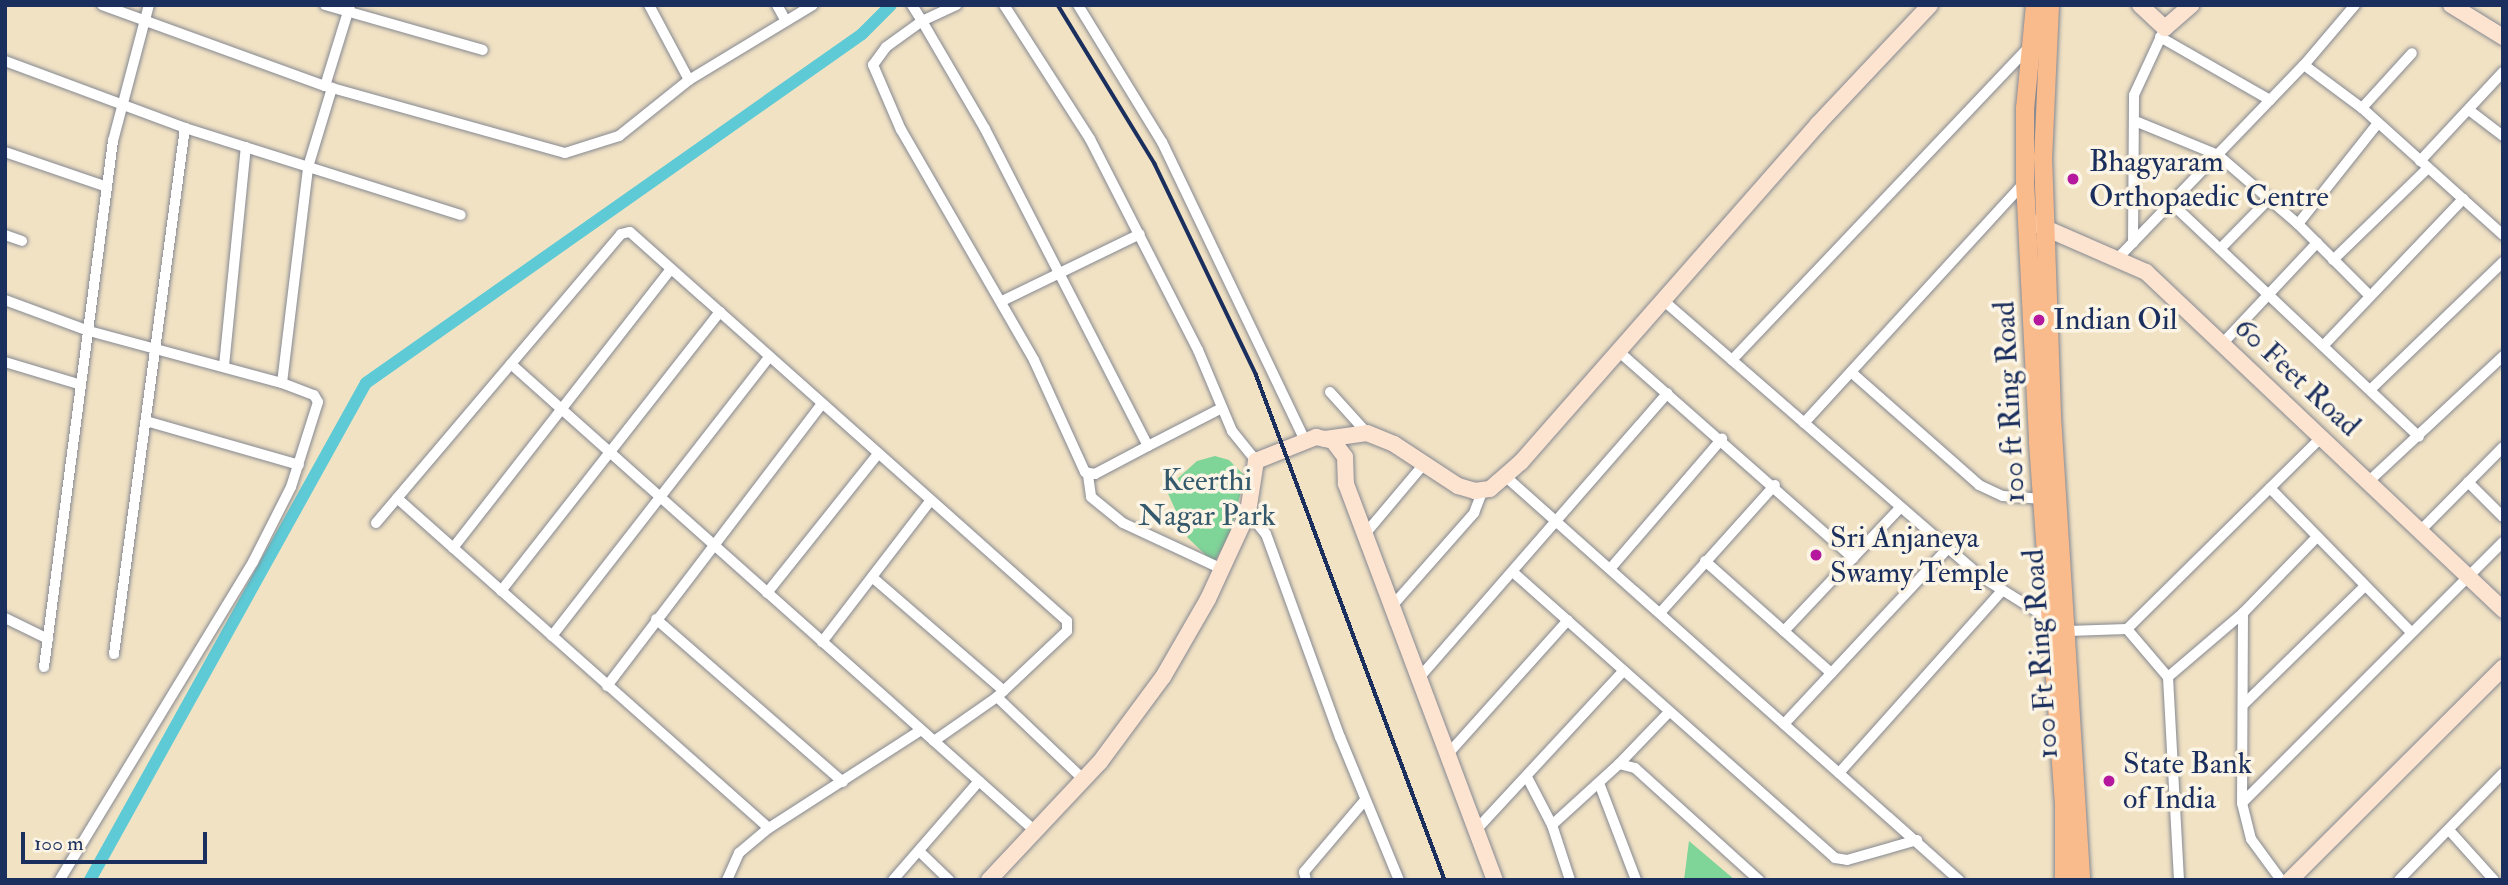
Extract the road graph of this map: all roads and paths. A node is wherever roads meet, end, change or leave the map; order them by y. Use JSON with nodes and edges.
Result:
{"nodes":[{"id":1,"x":102,"y":5,"type":"edge"},
{"id":2,"x":149,"y":5,"type":"edge"},
{"id":3,"x":325,"y":5,"type":"edge"},
{"id":4,"x":649,"y":5,"type":"edge"},
{"id":5,"x":777,"y":5,"type":"edge"},
{"id":6,"x":813,"y":5,"type":"edge"},
{"id":7,"x":912,"y":5,"type":"edge"},
{"id":8,"x":956,"y":5,"type":"edge"},
{"id":9,"x":1004,"y":5,"type":"edge"},
{"id":10,"x":1078,"y":5,"type":"edge"},
{"id":11,"x":1930,"y":5,"type":"edge"},
{"id":12,"x":2035,"y":5,"type":"edge"},
{"id":13,"x":2050,"y":5,"type":"edge"},
{"id":14,"x":2140,"y":5,"type":"edge"},
{"id":15,"x":2191,"y":5,"type":"edge"},
{"id":16,"x":2355,"y":5,"type":"edge"},
{"id":17,"x":2451,"y":5,"type":"edge"},
{"id":18,"x":349,"y":9,"type":"edge"},
{"id":19,"x":786,"y":21,"type":"junction"},
{"id":20,"x":922,"y":21,"type":"junction"},
{"id":21,"x":142,"y":22,"type":"junction"},
{"id":22,"x":2163,"y":33,"type":"junction"},
{"id":23,"x":2503,"y":37,"type":"edge"},
{"id":24,"x":2031,"y":45,"type":"junction"},
{"id":25,"x":483,"y":50,"type":"dead end"},
{"id":26,"x":2412,"y":53,"type":"dead end"},
{"id":27,"x":5,"y":61,"type":"edge"},
{"id":28,"x":2304,"y":65,"type":"junction"},
{"id":29,"x":2503,"y":72,"type":"edge"},
{"id":30,"x":689,"y":80,"type":"junction"},
{"id":31,"x":328,"y":87,"type":"junction"},
{"id":32,"x":2270,"y":100,"type":"junction"},
{"id":33,"x":122,"y":107,"type":"junction"},
{"id":34,"x":2362,"y":108,"type":"junction"},
{"id":35,"x":2469,"y":110,"type":"junction"},
{"id":36,"x":2135,"y":121,"type":"junction"},
{"id":37,"x":2378,"y":123,"type":"junction"},
{"id":38,"x":186,"y":128,"type":"junction"},
{"id":39,"x":2503,"y":136,"type":"edge"},
{"id":40,"x":246,"y":147,"type":"junction"},
{"id":41,"x":5,"y":152,"type":"edge"},
{"id":42,"x":2218,"y":155,"type":"junction"},
{"id":43,"x":2424,"y":164,"type":"junction"},
{"id":44,"x":309,"y":167,"type":"junction"},
{"id":45,"x":2025,"y":181,"type":"junction"},
{"id":46,"x":107,"y":187,"type":"junction"},
{"id":47,"x":2269,"y":199,"type":"junction"},
{"id":48,"x":2463,"y":199,"type":"junction"},
{"id":49,"x":2170,"y":202,"type":"junction"},
{"id":50,"x":461,"y":215,"type":"dead end"},
{"id":51,"x":2028,"y":221,"type":"junction"},
{"id":52,"x":2298,"y":224,"type":"junction"},
{"id":53,"x":2045,"y":228,"type":"junction"},
{"id":54,"x":1140,"y":234,"type":"junction"},
{"id":55,"x":5,"y":235,"type":"edge"},
{"id":56,"x":2503,"y":235,"type":"edge"},
{"id":57,"x":22,"y":241,"type":"dead end"},
{"id":58,"x":2133,"y":243,"type":"junction"},
{"id":59,"x":2317,"y":243,"type":"junction"},
{"id":60,"x":2220,"y":249,"type":"junction"},
{"id":61,"x":2117,"y":259,"type":"junction"},
{"id":62,"x":2333,"y":260,"type":"junction"},
{"id":63,"x":2503,"y":262,"type":"edge"},
{"id":64,"x":671,"y":269,"type":"junction"},
{"id":65,"x":1060,"y":272,"type":"junction"},
{"id":66,"x":2270,"y":294,"type":"junction"},
{"id":67,"x":2370,"y":296,"type":"junction"},
{"id":68,"x":5,"y":300,"type":"edge"},
{"id":69,"x":1002,"y":301,"type":"junction"},
{"id":70,"x":1664,"y":301,"type":"junction"},
{"id":71,"x":720,"y":313,"type":"junction"},
{"id":72,"x":89,"y":331,"type":"junction"},
{"id":73,"x":2222,"y":344,"type":"junction"},
{"id":74,"x":2324,"y":345,"type":"junction"},
{"id":75,"x":153,"y":348,"type":"junction"},
{"id":76,"x":1617,"y":350,"type":"junction"},
{"id":77,"x":2503,"y":355,"type":"edge"},
{"id":78,"x":769,"y":357,"type":"junction"},
{"id":79,"x":1732,"y":360,"type":"junction"},
{"id":80,"x":5,"y":362,"type":"edge"},
{"id":81,"x":511,"y":364,"type":"junction"},
{"id":82,"x":224,"y":366,"type":"junction"},
{"id":83,"x":1850,"y":372,"type":"junction"},
{"id":84,"x":282,"y":383,"type":"junction"},
{"id":85,"x":81,"y":385,"type":"junction"},
{"id":86,"x":2371,"y":389,"type":"junction"},
{"id":87,"x":1330,"y":392,"type":"dead end"},
{"id":88,"x":1668,"y":393,"type":"junction"},
{"id":89,"x":822,"y":404,"type":"junction"},
{"id":90,"x":1223,"y":408,"type":"junction"},
{"id":91,"x":561,"y":410,"type":"junction"},
{"id":92,"x":146,"y":421,"type":"junction"},
{"id":93,"x":1804,"y":423,"type":"junction"},
{"id":94,"x":1367,"y":433,"type":"junction"},
{"id":95,"x":2419,"y":437,"type":"junction"},
{"id":96,"x":2320,"y":438,"type":"junction"},
{"id":97,"x":1325,"y":439,"type":"junction"},
{"id":98,"x":1722,"y":439,"type":"junction"},
{"id":99,"x":1305,"y":441,"type":"junction"},
{"id":100,"x":1149,"y":446,"type":"junction"},
{"id":101,"x":2503,"y":447,"type":"edge"},
{"id":102,"x":608,"y":452,"type":"junction"},
{"id":103,"x":878,"y":454,"type":"junction"},
{"id":104,"x":1256,"y":461,"type":"junction"},
{"id":105,"x":1424,"y":464,"type":"junction"},
{"id":106,"x":299,"y":465,"type":"junction"},
{"id":107,"x":1088,"y":475,"type":"junction"},
{"id":108,"x":1504,"y":476,"type":"junction"},
{"id":109,"x":2368,"y":482,"type":"junction"},
{"id":110,"x":2468,"y":482,"type":"junction"},
{"id":111,"x":1774,"y":485,"type":"junction"},
{"id":112,"x":2270,"y":488,"type":"junction"},
{"id":113,"x":1483,"y":490,"type":"junction"},
{"id":114,"x":658,"y":497,"type":"junction"},
{"id":115,"x":397,"y":498,"type":"junction"},
{"id":116,"x":2043,"y":499,"type":"junction"},
{"id":117,"x":930,"y":501,"type":"junction"},
{"id":118,"x":1901,"y":507,"type":"junction"},
{"id":119,"x":1248,"y":512,"type":"junction"},
{"id":120,"x":2503,"y":517,"type":"edge"},
{"id":121,"x":1558,"y":522,"type":"junction"},
{"id":122,"x":376,"y":523,"type":"dead end"},
{"id":123,"x":2420,"y":531,"type":"junction"},
{"id":124,"x":1365,"y":534,"type":"junction"},
{"id":125,"x":2317,"y":537,"type":"junction"},
{"id":126,"x":2503,"y":542,"type":"edge"},
{"id":127,"x":711,"y":544,"type":"junction"},
{"id":128,"x":453,"y":548,"type":"junction"},
{"id":129,"x":1948,"y":548,"type":"junction"},
{"id":130,"x":1853,"y":558,"type":"junction"},
{"id":131,"x":1706,"y":561,"type":"junction"},
{"id":132,"x":1222,"y":569,"type":"junction"},
{"id":133,"x":1611,"y":569,"type":"junction"},
{"id":134,"x":1514,"y":573,"type":"junction"},
{"id":135,"x":2465,"y":576,"type":"junction"},
{"id":136,"x":872,"y":577,"type":"junction"},
{"id":137,"x":2365,"y":586,"type":"junction"},
{"id":138,"x":501,"y":591,"type":"junction"},
{"id":139,"x":2002,"y":591,"type":"junction"},
{"id":140,"x":767,"y":593,"type":"junction"},
{"id":141,"x":1393,"y":605,"type":"junction"},
{"id":142,"x":2503,"y":610,"type":"edge"},
{"id":143,"x":1660,"y":613,"type":"junction"},
{"id":144,"x":2244,"y":613,"type":"junction"},
{"id":145,"x":5,"y":618,"type":"edge"},
{"id":146,"x":656,"y":619,"type":"junction"},
{"id":147,"x":1568,"y":620,"type":"junction"},
{"id":148,"x":2050,"y":620,"type":"junction"},
{"id":149,"x":2127,"y":629,"type":"junction"},
{"id":150,"x":1784,"y":631,"type":"junction"},
{"id":151,"x":2068,"y":631,"type":"junction"},
{"id":152,"x":2410,"y":631,"type":"junction"},
{"id":153,"x":552,"y":636,"type":"junction"},
{"id":154,"x":48,"y":639,"type":"junction"},
{"id":155,"x":822,"y":642,"type":"junction"},
{"id":156,"x":114,"y":654,"type":"dead end"},
{"id":157,"x":44,"y":667,"type":"dead end"},
{"id":158,"x":2503,"y":668,"type":"edge"},
{"id":159,"x":1623,"y":671,"type":"junction"},
{"id":160,"x":1831,"y":673,"type":"junction"},
{"id":161,"x":2168,"y":677,"type":"junction"},
{"id":162,"x":1419,"y":678,"type":"junction"},
{"id":163,"x":607,"y":686,"type":"junction"},
{"id":164,"x":1000,"y":694,"type":"junction"},
{"id":165,"x":2243,"y":705,"type":"junction"},
{"id":166,"x":1670,"y":712,"type":"junction"},
{"id":167,"x":1784,"y":724,"type":"junction"},
{"id":168,"x":921,"y":730,"type":"junction"},
{"id":169,"x":934,"y":741,"type":"junction"},
{"id":170,"x":1447,"y":755,"type":"junction"},
{"id":171,"x":1619,"y":764,"type":"junction"},
{"id":172,"x":1839,"y":773,"type":"junction"},
{"id":173,"x":2503,"y":773,"type":"edge"},
{"id":174,"x":1528,"y":777,"type":"junction"},
{"id":175,"x":1083,"y":779,"type":"junction"},
{"id":176,"x":979,"y":781,"type":"junction"},
{"id":177,"x":843,"y":782,"type":"junction"},
{"id":178,"x":1599,"y":783,"type":"junction"},
{"id":179,"x":1365,"y":800,"type":"junction"},
{"id":180,"x":2242,"y":803,"type":"junction"},
{"id":181,"x":1552,"y":825,"type":"junction"},
{"id":182,"x":769,"y":828,"type":"junction"},
{"id":183,"x":1476,"y":830,"type":"junction"},
{"id":184,"x":2449,"y":830,"type":"junction"},
{"id":185,"x":1035,"y":831,"type":"junction"},
{"id":186,"x":1917,"y":840,"type":"junction"},
{"id":187,"x":919,"y":851,"type":"junction"},
{"id":188,"x":60,"y":880,"type":"edge"},
{"id":189,"x":727,"y":880,"type":"edge"},
{"id":190,"x":893,"y":880,"type":"edge"},
{"id":191,"x":949,"y":880,"type":"edge"},
{"id":192,"x":989,"y":880,"type":"edge"},
{"id":193,"x":1306,"y":880,"type":"edge"},
{"id":194,"x":1399,"y":880,"type":"edge"},
{"id":195,"x":1495,"y":880,"type":"edge"},
{"id":196,"x":1570,"y":880,"type":"edge"},
{"id":197,"x":1636,"y":880,"type":"edge"},
{"id":198,"x":1759,"y":880,"type":"edge"},
{"id":199,"x":1959,"y":880,"type":"edge"},
{"id":200,"x":2064,"y":880,"type":"edge"},
{"id":201,"x":2081,"y":880,"type":"edge"},
{"id":202,"x":2179,"y":880,"type":"edge"},
{"id":203,"x":2281,"y":880,"type":"edge"},
{"id":204,"x":2290,"y":880,"type":"edge"},
{"id":205,"x":2399,"y":880,"type":"edge"},
{"id":206,"x":2494,"y":880,"type":"edge"}],
"edges":[{"from":1,"to":21,"type":"street"},
{"from":2,"to":21,"type":"street"},
{"from":3,"to":18,"type":"street"},
{"from":4,"to":30,"type":"street"},
{"from":5,"to":19,"type":"street"},
{"from":6,"to":19,"type":"street"},
{"from":7,"to":20,"type":"street"},
{"from":8,"to":20,"type":"street"},
{"from":9,"to":54,"type":"street"},
{"from":10,"to":99,"type":"street"},
{"from":11,"to":70,"type":"street"},
{"from":12,"to":24,"type":"main road","name":"100 ft Ring Road"},
{"from":13,"to":53,"type":"main road","name":"100 Ft Ring Road"},
{"from":14,"to":22,"type":"street"},
{"from":15,"to":22,"type":"street"},
{"from":16,"to":28,"type":"street"},
{"from":17,"to":23,"type":"street"},
{"from":18,"to":25,"type":"street"},
{"from":18,"to":31,"type":"street"},
{"from":19,"to":30,"type":"street"},
{"from":20,"to":65,"type":"street"},
{"from":20,"to":69,"type":"street"},
{"from":21,"to":31,"type":"street"},
{"from":21,"to":33,"type":"street"},
{"from":22,"to":32,"type":"street"},
{"from":22,"to":36,"type":"street"},
{"from":24,"to":45,"type":"main road","name":"100 ft Ring Road"},
{"from":24,"to":79,"type":"street"},
{"from":26,"to":34,"type":"street"},
{"from":27,"to":33,"type":"street"},
{"from":28,"to":32,"type":"street"},
{"from":28,"to":34,"type":"street"},
{"from":29,"to":35,"type":"street"},
{"from":30,"to":31,"type":"street"},
{"from":31,"to":44,"type":"street"},
{"from":32,"to":42,"type":"street"},
{"from":33,"to":38,"type":"street"},
{"from":33,"to":46,"type":"street"},
{"from":34,"to":37,"type":"street"},
{"from":35,"to":39,"type":"street"},
{"from":35,"to":43,"type":"street"},
{"from":36,"to":42,"type":"street"},
{"from":36,"to":58,"type":"street"},
{"from":37,"to":43,"type":"street"},
{"from":37,"to":52,"type":"street"},
{"from":38,"to":40,"type":"street"},
{"from":38,"to":75,"type":"street"},
{"from":40,"to":44,"type":"street"},
{"from":40,"to":82,"type":"street"},
{"from":41,"to":46,"type":"street"},
{"from":42,"to":47,"type":"street"},
{"from":42,"to":49,"type":"street"},
{"from":43,"to":48,"type":"street"},
{"from":43,"to":62,"type":"street"},
{"from":44,"to":50,"type":"street"},
{"from":44,"to":84,"type":"street"},
{"from":45,"to":51,"type":"main road","name":"100 ft Ring Road"},
{"from":45,"to":83,"type":"street"},
{"from":46,"to":72,"type":"street"},
{"from":47,"to":52,"type":"street"},
{"from":47,"to":60,"type":"street"},
{"from":48,"to":56,"type":"street"},
{"from":48,"to":67,"type":"street"},
{"from":49,"to":58,"type":"street"},
{"from":49,"to":60,"type":"street"},
{"from":51,"to":53,"type":"street","name":"60 Feet Road"},
{"from":51,"to":116,"type":"main road","name":"100 ft Ring Road"},
{"from":52,"to":59,"type":"street"},
{"from":53,"to":61,"type":"street","name":"60 Feet Road"},
{"from":53,"to":151,"type":"main road","name":"100 Ft Ring Road"},
{"from":54,"to":65,"type":"street"},
{"from":54,"to":90,"type":"street"},
{"from":55,"to":57,"type":"street"},
{"from":58,"to":61,"type":"street"},
{"from":59,"to":62,"type":"street"},
{"from":59,"to":66,"type":"street"},
{"from":60,"to":66,"type":"street"},
{"from":61,"to":73,"type":"street","name":"60 Feet Road"},
{"from":62,"to":67,"type":"street"},
{"from":63,"to":86,"type":"street"},
{"from":64,"to":71,"type":"street"},
{"from":64,"to":81,"type":"street"},
{"from":64,"to":91,"type":"street"},
{"from":65,"to":69,"type":"street"},
{"from":65,"to":100,"type":"street"},
{"from":66,"to":73,"type":"street"},
{"from":66,"to":74,"type":"street"},
{"from":67,"to":74,"type":"street"},
{"from":68,"to":72,"type":"street"},
{"from":69,"to":107,"type":"street"},
{"from":70,"to":76,"type":"street"},
{"from":70,"to":79,"type":"street"},
{"from":71,"to":78,"type":"street"},
{"from":71,"to":102,"type":"street"},
{"from":72,"to":75,"type":"street"},
{"from":72,"to":85,"type":"street"},
{"from":73,"to":96,"type":"street","name":"60 Feet Road"},
{"from":74,"to":86,"type":"street"},
{"from":75,"to":82,"type":"street"},
{"from":75,"to":92,"type":"street"},
{"from":76,"to":88,"type":"street"},
{"from":76,"to":108,"type":"street"},
{"from":77,"to":95,"type":"street"},
{"from":78,"to":89,"type":"street"},
{"from":78,"to":114,"type":"street"},
{"from":79,"to":93,"type":"street"},
{"from":80,"to":85,"type":"street"},
{"from":81,"to":91,"type":"street"},
{"from":81,"to":115,"type":"street"},
{"from":82,"to":84,"type":"street"},
{"from":83,"to":93,"type":"street"},
{"from":83,"to":116,"type":"street"},
{"from":84,"to":106,"type":"street"},
{"from":85,"to":154,"type":"street"},
{"from":86,"to":95,"type":"street"},
{"from":87,"to":94,"type":"street"},
{"from":88,"to":98,"type":"street"},
{"from":88,"to":121,"type":"street"},
{"from":89,"to":103,"type":"street"},
{"from":89,"to":127,"type":"street"},
{"from":90,"to":100,"type":"street"},
{"from":90,"to":104,"type":"street"},
{"from":91,"to":102,"type":"street"},
{"from":91,"to":128,"type":"street"},
{"from":92,"to":106,"type":"street"},
{"from":92,"to":156,"type":"street"},
{"from":93,"to":118,"type":"street"},
{"from":94,"to":97,"type":"street"},
{"from":94,"to":105,"type":"street"},
{"from":95,"to":109,"type":"street"},
{"from":96,"to":109,"type":"street","name":"60 Feet Road"},
{"from":96,"to":112,"type":"street"},
{"from":97,"to":99,"type":"street"},
{"from":97,"to":124,"type":"street"},
{"from":98,"to":111,"type":"street"},
{"from":98,"to":133,"type":"street"},
{"from":99,"to":104,"type":"street"},
{"from":100,"to":107,"type":"street"},
{"from":101,"to":110,"type":"street"},
{"from":102,"to":114,"type":"street"},
{"from":102,"to":138,"type":"street"},
{"from":103,"to":117,"type":"street"},
{"from":103,"to":140,"type":"street"},
{"from":104,"to":119,"type":"street"},
{"from":105,"to":113,"type":"street"},
{"from":105,"to":124,"type":"street"},
{"from":106,"to":188,"type":"street"},
{"from":107,"to":132,"type":"street"},
{"from":108,"to":113,"type":"street"},
{"from":108,"to":121,"type":"street"},
{"from":109,"to":123,"type":"street","name":"60 Feet Road"},
{"from":110,"to":120,"type":"street"},
{"from":110,"to":123,"type":"street"},
{"from":111,"to":130,"type":"street"},
{"from":111,"to":131,"type":"street"},
{"from":112,"to":125,"type":"street"},
{"from":112,"to":149,"type":"street"},
{"from":113,"to":141,"type":"street"},
{"from":114,"to":127,"type":"street"},
{"from":114,"to":153,"type":"street"},
{"from":115,"to":122,"type":"street"},
{"from":115,"to":128,"type":"street"},
{"from":116,"to":148,"type":"main road","name":"100 ft Ring Road"},
{"from":117,"to":136,"type":"street"},
{"from":117,"to":164,"type":"street"},
{"from":118,"to":129,"type":"street"},
{"from":118,"to":130,"type":"street"},
{"from":119,"to":132,"type":"street"},
{"from":119,"to":179,"type":"street"},
{"from":121,"to":133,"type":"street"},
{"from":121,"to":134,"type":"street"},
{"from":123,"to":135,"type":"street","name":"60 Feet Road"},
{"from":124,"to":141,"type":"street"},
{"from":125,"to":137,"type":"street"},
{"from":125,"to":144,"type":"street"},
{"from":126,"to":135,"type":"street"},
{"from":127,"to":140,"type":"street"},
{"from":127,"to":146,"type":"street"},
{"from":128,"to":138,"type":"street"},
{"from":129,"to":139,"type":"street"},
{"from":129,"to":160,"type":"street"},
{"from":130,"to":150,"type":"street"},
{"from":131,"to":143,"type":"street"},
{"from":131,"to":150,"type":"street"},
{"from":132,"to":175,"type":"street"},
{"from":133,"to":143,"type":"street"},
{"from":134,"to":147,"type":"street"},
{"from":134,"to":162,"type":"street"},
{"from":135,"to":142,"type":"street","name":"60 Feet Road"},
{"from":135,"to":152,"type":"street"},
{"from":136,"to":155,"type":"street"},
{"from":136,"to":164,"type":"street"},
{"from":137,"to":152,"type":"street"},
{"from":137,"to":165,"type":"street"},
{"from":138,"to":153,"type":"street"},
{"from":139,"to":148,"type":"street"},
{"from":139,"to":172,"type":"street"},
{"from":140,"to":155,"type":"street"},
{"from":141,"to":162,"type":"street"},
{"from":143,"to":167,"type":"street"},
{"from":144,"to":161,"type":"street"},
{"from":144,"to":165,"type":"street"},
{"from":145,"to":154,"type":"street"},
{"from":146,"to":163,"type":"street"},
{"from":146,"to":177,"type":"street"},
{"from":147,"to":159,"type":"street"},
{"from":147,"to":170,"type":"street"},
{"from":148,"to":151,"type":"street"},
{"from":148,"to":200,"type":"main road","name":"100 ft Ring Road"},
{"from":149,"to":151,"type":"street"},
{"from":149,"to":161,"type":"street"},
{"from":150,"to":160,"type":"street"},
{"from":151,"to":201,"type":"main road","name":"100 Ft Ring Road"},
{"from":152,"to":180,"type":"street"},
{"from":153,"to":163,"type":"street"},
{"from":154,"to":157,"type":"street"},
{"from":155,"to":168,"type":"street"},
{"from":158,"to":204,"type":"street"},
{"from":159,"to":166,"type":"street"},
{"from":159,"to":174,"type":"street"},
{"from":160,"to":167,"type":"street"},
{"from":161,"to":202,"type":"street"},
{"from":162,"to":170,"type":"street"},
{"from":163,"to":182,"type":"street"},
{"from":164,"to":169,"type":"street"},
{"from":164,"to":175,"type":"street"},
{"from":165,"to":180,"type":"street"},
{"from":166,"to":171,"type":"street"},
{"from":166,"to":186,"type":"street"},
{"from":167,"to":172,"type":"street"},
{"from":168,"to":169,"type":"street"},
{"from":168,"to":177,"type":"street"},
{"from":169,"to":176,"type":"street"},
{"from":170,"to":183,"type":"street"},
{"from":171,"to":178,"type":"street"},
{"from":171,"to":198,"type":"street"},
{"from":172,"to":186,"type":"street"},
{"from":173,"to":184,"type":"street"},
{"from":174,"to":181,"type":"street"},
{"from":174,"to":183,"type":"street"},
{"from":175,"to":185,"type":"street"},
{"from":176,"to":185,"type":"street"},
{"from":176,"to":187,"type":"street"},
{"from":177,"to":182,"type":"street"},
{"from":178,"to":181,"type":"street"},
{"from":178,"to":197,"type":"street"},
{"from":179,"to":193,"type":"street"},
{"from":179,"to":194,"type":"street"},
{"from":180,"to":203,"type":"street"},
{"from":181,"to":196,"type":"street"},
{"from":182,"to":189,"type":"street"},
{"from":183,"to":195,"type":"street"},
{"from":184,"to":205,"type":"street"},
{"from":184,"to":206,"type":"street"},
{"from":185,"to":192,"type":"street"},
{"from":186,"to":199,"type":"street"},
{"from":187,"to":190,"type":"street"},
{"from":187,"to":191,"type":"street"}]}
